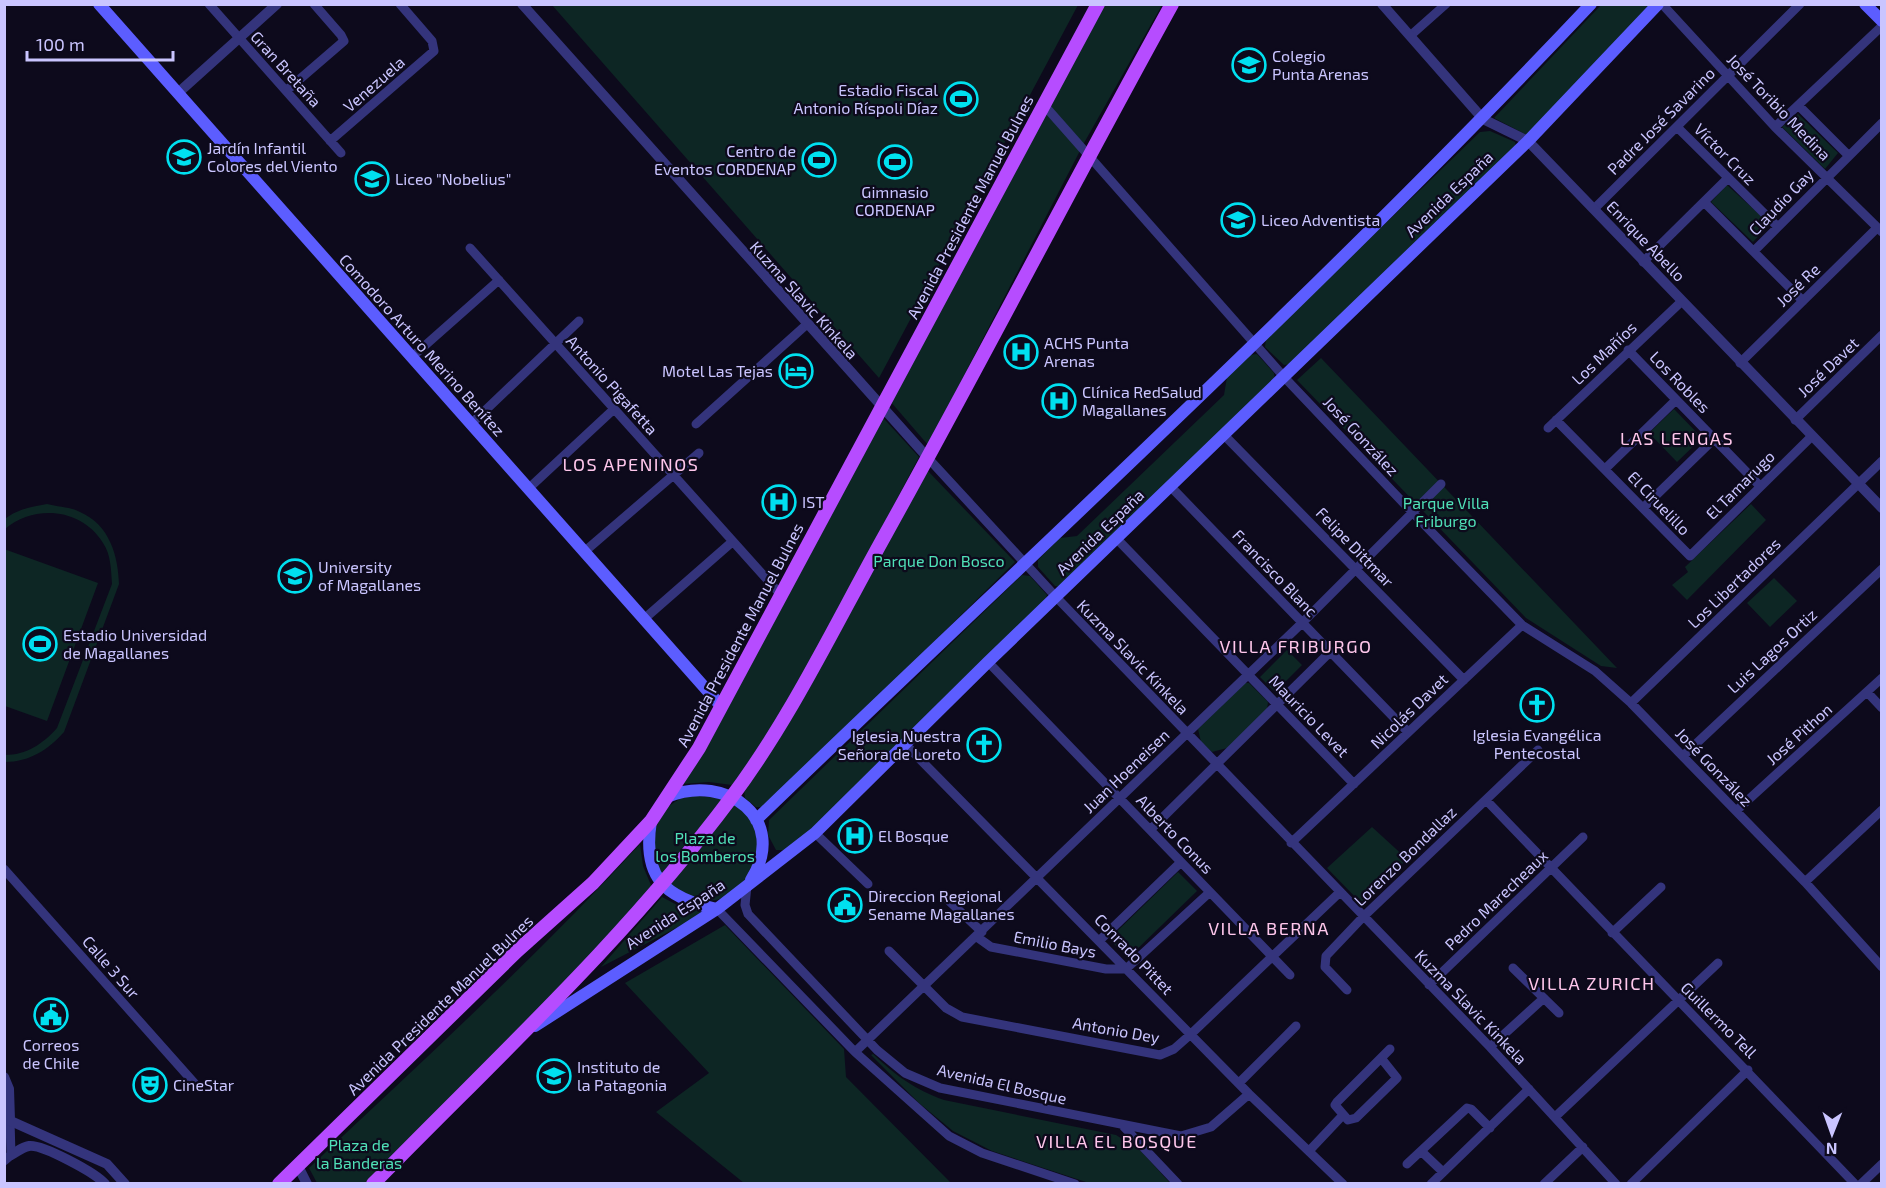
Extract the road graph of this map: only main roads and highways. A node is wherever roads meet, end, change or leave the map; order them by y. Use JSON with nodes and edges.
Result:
{"nodes":[{"id":1,"x":99,"y":4,"type":"edge"},
{"id":2,"x":1098,"y":4,"type":"edge"},
{"id":3,"x":1172,"y":4,"type":"edge"},
{"id":4,"x":1591,"y":4,"type":"edge"},
{"id":5,"x":1660,"y":4,"type":"edge"},
{"id":6,"x":1865,"y":4,"type":"edge"},
{"id":7,"x":1881,"y":24,"type":"edge"},
{"id":8,"x":721,"y":706,"type":"junction"},
{"id":9,"x":732,"y":796,"type":"junction"},
{"id":10,"x":668,"y":797,"type":"junction"},
{"id":11,"x":756,"y":820,"type":"junction"},
{"id":12,"x":651,"y":822,"type":"junction"},
{"id":13,"x":662,"y":885,"type":"junction"},
{"id":14,"x":747,"y":886,"type":"junction"},
{"id":15,"x":717,"y":909,"type":"junction"},
{"id":16,"x":524,"y":1034,"type":"junction"},
{"id":17,"x":279,"y":1184,"type":"edge"},
{"id":18,"x":373,"y":1184,"type":"edge"}],
"edges":[{"from":1,"to":8,"type":"main road","name":"Comodoro Arturo Merino Benítez"},
{"from":2,"to":8,"type":"main road","name":"Avenida Presidente Manuel Bulnes"},
{"from":3,"to":9,"type":"main road"},
{"from":4,"to":11,"type":"main road","name":"Avenida España"},
{"from":5,"to":14,"type":"main road","name":"Avenida España"},
{"from":6,"to":7,"type":"main road"},
{"from":8,"to":10,"type":"main road","name":"Avenida Presidente Manuel Bulnes"},
{"from":9,"to":10,"type":"main road"},
{"from":9,"to":11,"type":"main road"},
{"from":9,"to":13,"type":"main road"},
{"from":10,"to":12,"type":"main road","name":"Avenida Presidente Manuel Bulnes"},
{"from":11,"to":14,"type":"main road"},
{"from":12,"to":13,"type":"main road"},
{"from":12,"to":17,"type":"main road","name":"Avenida Presidente Manuel Bulnes"},
{"from":13,"to":15,"type":"main road"},
{"from":13,"to":16,"type":"main road"},
{"from":14,"to":15,"type":"main road","name":"Avenida España"},
{"from":15,"to":16,"type":"main road","name":"Avenida España"},
{"from":16,"to":18,"type":"main road"}]}
